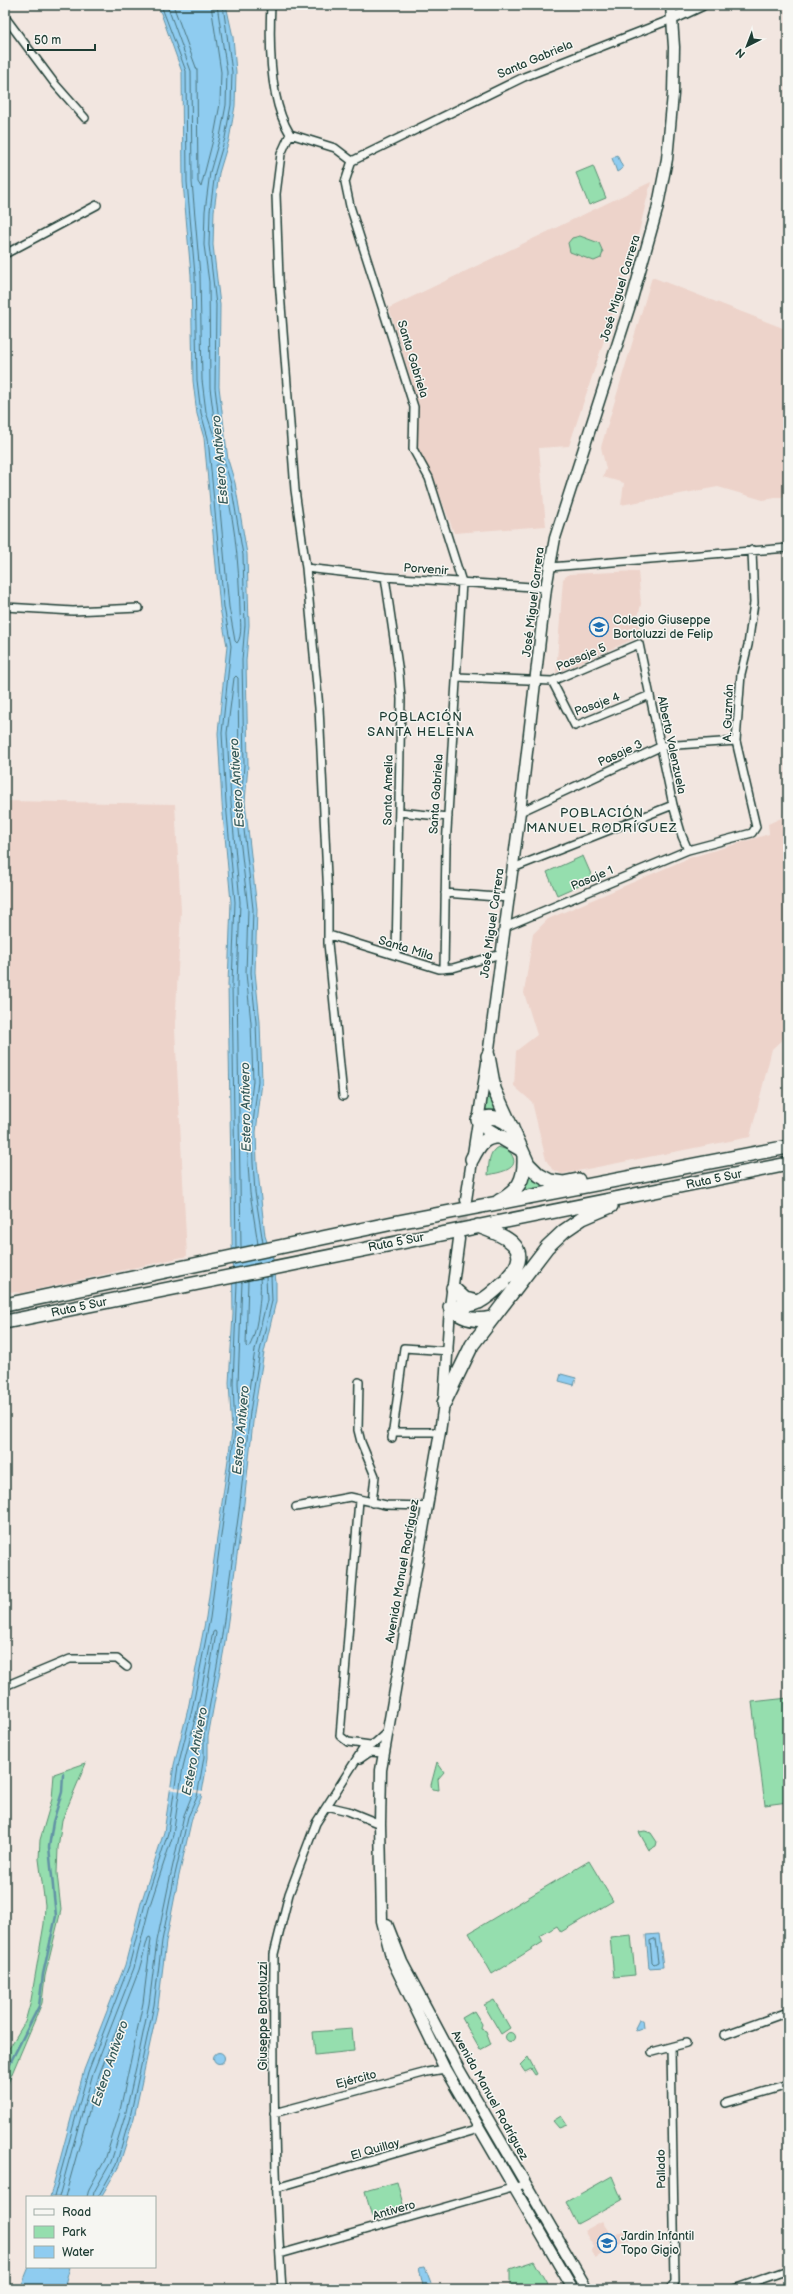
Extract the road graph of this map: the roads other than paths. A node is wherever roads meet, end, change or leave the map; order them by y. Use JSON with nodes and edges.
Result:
{"nodes":[{"id":1,"x":271,"y":5,"type":"edge"},
{"id":2,"x":671,"y":5,"type":"edge"},
{"id":3,"x":702,"y":5,"type":"edge"},
{"id":4,"x":5,"y":17,"type":"edge"},
{"id":5,"x":672,"y":19,"type":"junction"},
{"id":6,"x":85,"y":118,"type":"dead end"},
{"id":7,"x":290,"y":134,"type":"junction"},
{"id":8,"x":352,"y":161,"type":"junction"},
{"id":9,"x":97,"y":205,"type":"dead end"},
{"id":10,"x":5,"y":254,"type":"edge"},
{"id":11,"x":788,"y":548,"type":"edge"},
{"id":12,"x":752,"y":550,"type":"junction"},
{"id":13,"x":550,"y":567,"type":"junction"},
{"id":14,"x":306,"y":568,"type":"junction"},
{"id":15,"x":385,"y":577,"type":"junction"},
{"id":16,"x":462,"y":582,"type":"junction"},
{"id":17,"x":546,"y":588,"type":"junction"},
{"id":18,"x":5,"y":607,"type":"edge"},
{"id":19,"x":138,"y":608,"type":"dead end"},
{"id":20,"x":639,"y":644,"type":"joint"},
{"id":21,"x":457,"y":677,"type":"junction"},
{"id":22,"x":536,"y":681,"type":"junction"},
{"id":23,"x":552,"y":681,"type":"junction"},
{"id":24,"x":650,"y":694,"type":"junction"},
{"id":25,"x":736,"y":741,"type":"junction"},
{"id":26,"x":662,"y":746,"type":"junction"},
{"id":27,"x":673,"y":804,"type":"junction"},
{"id":28,"x":399,"y":812,"type":"junction"},
{"id":29,"x":520,"y":812,"type":"junction"},
{"id":30,"x":448,"y":816,"type":"junction"},
{"id":31,"x":688,"y":850,"type":"junction"},
{"id":32,"x":513,"y":868,"type":"junction"},
{"id":33,"x":445,"y":893,"type":"junction"},
{"id":34,"x":509,"y":898,"type":"junction"},
{"id":35,"x":505,"y":926,"type":"junction"},
{"id":36,"x":329,"y":935,"type":"junction"},
{"id":37,"x":501,"y":954,"type":"junction"},
{"id":38,"x":396,"y":955,"type":"junction"},
{"id":39,"x":444,"y":969,"type":"junction"},
{"id":40,"x":488,"y":1056,"type":"junction"},
{"id":41,"x":343,"y":1096,"type":"dead end"},
{"id":42,"x":478,"y":1120,"type":"junction"},
{"id":43,"x":513,"y":1130,"type":"junction"},
{"id":44,"x":502,"y":1137,"type":"junction"},
{"id":45,"x":788,"y":1147,"type":"edge"},
{"id":46,"x":522,"y":1154,"type":"junction"},
{"id":47,"x":472,"y":1159,"type":"junction"},
{"id":48,"x":788,"y":1164,"type":"edge"},
{"id":49,"x":693,"y":1167,"type":"junction"},
{"id":50,"x":655,"y":1191,"type":"junction"},
{"id":51,"x":466,"y":1200,"type":"tunnel mouth"},
{"id":52,"x":490,"y":1206,"type":"junction"},
{"id":53,"x":478,"y":1226,"type":"junction"},
{"id":54,"x":459,"y":1239,"type":"tunnel mouth"},
{"id":55,"x":453,"y":1288,"type":"junction"},
{"id":56,"x":5,"y":1297,"type":"edge"},
{"id":57,"x":34,"y":1299,"type":"junction"},
{"id":58,"x":481,"y":1302,"type":"junction"},
{"id":59,"x":5,"y":1305,"type":"edge"},
{"id":60,"x":450,"y":1307,"type":"junction"},
{"id":61,"x":491,"y":1318,"type":"junction"},
{"id":62,"x":5,"y":1323,"type":"edge"},
{"id":63,"x":448,"y":1351,"type":"junction"},
{"id":64,"x":358,"y":1382,"type":"dead end"},
{"id":65,"x":444,"y":1402,"type":"junction"},
{"id":66,"x":440,"y":1432,"type":"junction"},
{"id":67,"x":359,"y":1500,"type":"junction"},
{"id":68,"x":372,"y":1503,"type":"junction"},
{"id":69,"x":428,"y":1506,"type":"junction"},
{"id":70,"x":296,"y":1507,"type":"dead end"},
{"id":71,"x":127,"y":1667,"type":"dead end"},
{"id":72,"x":5,"y":1686,"type":"edge"},
{"id":73,"x":386,"y":1732,"type":"junction"},
{"id":74,"x":370,"y":1745,"type":"junction"},
{"id":75,"x":383,"y":1753,"type":"junction"},
{"id":76,"x":357,"y":1761,"type":"junction"},
{"id":77,"x":327,"y":1806,"type":"junction"},
{"id":78,"x":380,"y":1824,"type":"junction"},
{"id":79,"x":383,"y":1908,"type":"junction"},
{"id":80,"x":788,"y":2012,"type":"edge"},
{"id":81,"x":724,"y":2035,"type":"dead end"},
{"id":82,"x":686,"y":2043,"type":"dead end"},
{"id":83,"x":672,"y":2047,"type":"junction"},
{"id":84,"x":652,"y":2052,"type":"dead end"},
{"id":85,"x":445,"y":2069,"type":"junction"},
{"id":86,"x":788,"y":2085,"type":"edge"},
{"id":87,"x":726,"y":2103,"type":"dead end"},
{"id":88,"x":274,"y":2113,"type":"junction"},
{"id":89,"x":485,"y":2114,"type":"junction"},
{"id":90,"x":477,"y":2125,"type":"junction"},
{"id":91,"x":526,"y":2184,"type":"junction"},
{"id":92,"x":276,"y":2188,"type":"junction"},
{"id":93,"x":514,"y":2188,"type":"junction"},
{"id":94,"x":548,"y":2222,"type":"junction"},
{"id":95,"x":537,"y":2228,"type":"junction"},
{"id":96,"x":280,"y":2254,"type":"junction"},
{"id":97,"x":788,"y":2270,"type":"edge"},
{"id":98,"x":282,"y":2289,"type":"edge"},
{"id":99,"x":573,"y":2289,"type":"edge"},
{"id":100,"x":587,"y":2289,"type":"edge"},
{"id":101,"x":670,"y":2289,"type":"edge"},
{"id":102,"x":734,"y":2289,"type":"edge"}],
"edges":[{"from":1,"to":7,"type":"street"},
{"from":2,"to":5,"type":"main road","name":"José Miguel Carrera"},
{"from":3,"to":5,"type":"main road","name":"Santa Gabriela"},
{"from":4,"to":6,"type":"street"},
{"from":5,"to":8,"type":"street","name":"Santa Gabriela"},
{"from":5,"to":13,"type":"main road","name":"José Miguel Carrera"},
{"from":7,"to":8,"type":"street"},
{"from":7,"to":14,"type":"street"},
{"from":8,"to":16,"type":"street","name":"Santa Gabriela"},
{"from":9,"to":10,"type":"street"},
{"from":11,"to":12,"type":"street"},
{"from":12,"to":13,"type":"street"},
{"from":12,"to":25,"type":"street","name":"A. Guzmán"},
{"from":13,"to":17,"type":"main road","name":"José Miguel Carrera"},
{"from":14,"to":15,"type":"street","name":"Porvenir"},
{"from":14,"to":36,"type":"street"},
{"from":15,"to":16,"type":"street","name":"Porvenir"},
{"from":15,"to":28,"type":"street","name":"Santa Amelia"},
{"from":16,"to":17,"type":"street","name":"Porvenir"},
{"from":16,"to":21,"type":"street","name":"Santa Gabriela"},
{"from":17,"to":22,"type":"main road","name":"José Miguel Carrera"},
{"from":18,"to":19,"type":"street"},
{"from":20,"to":23,"type":"street","name":"Passaje 5"},
{"from":20,"to":24,"type":"street","name":"Alberto Valenzuela"},
{"from":21,"to":22,"type":"street","name":"Passaje 5"},
{"from":21,"to":30,"type":"street","name":"Santa Gabriela"},
{"from":22,"to":23,"type":"street","name":"Passaje 5"},
{"from":22,"to":29,"type":"main road","name":"José Miguel Carrera"},
{"from":23,"to":24,"type":"street","name":"Pasaje 4"},
{"from":24,"to":26,"type":"street","name":"Alberto Valenzuela"},
{"from":25,"to":26,"type":"street","name":"Pasaje 3"},
{"from":25,"to":31,"type":"street","name":"A. Guzmán"},
{"from":26,"to":27,"type":"street","name":"Alberto Valenzuela"},
{"from":26,"to":29,"type":"street","name":"Pasaje 3"},
{"from":27,"to":31,"type":"street","name":"Alberto Valenzuela"},
{"from":27,"to":32,"type":"street"},
{"from":28,"to":30,"type":"street"},
{"from":28,"to":38,"type":"street","name":"Santa Amelia"},
{"from":29,"to":32,"type":"main road","name":"José Miguel Carrera"},
{"from":30,"to":33,"type":"street","name":"Santa Gabriela"},
{"from":31,"to":35,"type":"street","name":"Pasaje 1"},
{"from":32,"to":34,"type":"main road","name":"José Miguel Carrera"},
{"from":33,"to":34,"type":"street"},
{"from":33,"to":39,"type":"street","name":"Santa Gabriela"},
{"from":34,"to":35,"type":"main road","name":"José Miguel Carrera"},
{"from":35,"to":37,"type":"main road","name":"José Miguel Carrera"},
{"from":36,"to":38,"type":"street","name":"Santa Mila"},
{"from":36,"to":41,"type":"street"},
{"from":37,"to":39,"type":"street","name":"Santa Mila"},
{"from":37,"to":40,"type":"main road","name":"José Miguel Carrera"},
{"from":38,"to":39,"type":"street","name":"Santa Mila"},
{"from":40,"to":42,"type":"main road","name":"José Miguel Carrera"},
{"from":40,"to":43,"type":"highway"},
{"from":42,"to":43,"type":"highway"},
{"from":42,"to":44,"type":"highway"},
{"from":42,"to":47,"type":"main road","name":"José Miguel Carrera"},
{"from":43,"to":46,"type":"highway"},
{"from":44,"to":46,"type":"highway"},
{"from":44,"to":47,"type":"highway"},
{"from":45,"to":49,"type":"highway","name":"Ruta 5 Sur"},
{"from":46,"to":49,"type":"highway"},
{"from":46,"to":52,"type":"highway"},
{"from":47,"to":51,"type":"main road","name":"José Miguel Carrera"},
{"from":48,"to":50,"type":"highway","name":"Ruta 5 Sur"},
{"from":49,"to":52,"type":"highway","name":"Ruta 5 Sur"},
{"from":50,"to":53,"type":"highway","name":"Ruta 5 Sur"},
{"from":50,"to":61,"type":"highway"},
{"from":52,"to":57,"type":"highway","name":"Ruta 5 Sur"},
{"from":53,"to":58,"type":"highway"},
{"from":53,"to":62,"type":"highway","name":"Ruta 5 Sur"},
{"from":54,"to":55,"type":"main road","name":"Avenida Manuel Rodríguez"},
{"from":55,"to":58,"type":"highway"},
{"from":55,"to":60,"type":"main road","name":"Avenida Manuel Rodríguez"},
{"from":56,"to":57,"type":"highway"},
{"from":57,"to":59,"type":"highway","name":"Ruta 5 Sur"},
{"from":58,"to":60,"type":"highway"},
{"from":60,"to":61,"type":"highway"},
{"from":60,"to":63,"type":"main road","name":"Avenida Manuel Rodríguez"},
{"from":61,"to":65,"type":"highway"},
{"from":63,"to":65,"type":"main road","name":"Avenida Manuel Rodríguez"},
{"from":63,"to":66,"type":"street"},
{"from":64,"to":68,"type":"street"},
{"from":65,"to":66,"type":"main road","name":"Avenida Manuel Rodríguez"},
{"from":66,"to":69,"type":"main road","name":"Avenida Manuel Rodríguez"},
{"from":67,"to":68,"type":"street"},
{"from":67,"to":70,"type":"street"},
{"from":67,"to":74,"type":"street"},
{"from":68,"to":69,"type":"street"},
{"from":69,"to":73,"type":"main road","name":"Avenida Manuel Rodríguez"},
{"from":71,"to":72,"type":"street"},
{"from":73,"to":74,"type":"street","name":"Giuseppe Bortoluzzi"},
{"from":73,"to":75,"type":"main road","name":"Avenida Manuel Rodríguez"},
{"from":74,"to":76,"type":"street","name":"Giuseppe Bortoluzzi"},
{"from":75,"to":76,"type":"street"},
{"from":75,"to":78,"type":"main road","name":"Avenida Manuel Rodríguez"},
{"from":76,"to":77,"type":"street","name":"Giuseppe Bortoluzzi"},
{"from":77,"to":78,"type":"street"},
{"from":77,"to":88,"type":"street","name":"Giuseppe Bortoluzzi"},
{"from":78,"to":79,"type":"main road","name":"Avenida Manuel Rodríguez"},
{"from":79,"to":85,"type":"main road","name":"Avenida Manuel Rodríguez"},
{"from":79,"to":89,"type":"main road","name":"Avenida Manuel Rodríguez"},
{"from":80,"to":81,"type":"street"},
{"from":82,"to":83,"type":"street"},
{"from":83,"to":84,"type":"street"},
{"from":83,"to":101,"type":"street","name":"Pallado"},
{"from":85,"to":88,"type":"street","name":"Ejército"},
{"from":85,"to":90,"type":"main road","name":"Avenida Manuel Rodríguez"},
{"from":86,"to":87,"type":"street"},
{"from":88,"to":92,"type":"street","name":"Giuseppe Bortoluzzi"},
{"from":89,"to":90,"type":"main road"},
{"from":89,"to":91,"type":"main road","name":"Avenida Manuel Rodríguez"},
{"from":90,"to":92,"type":"street","name":"El Quillay"},
{"from":90,"to":93,"type":"main road","name":"Avenida Manuel Rodríguez"},
{"from":91,"to":93,"type":"street","name":"Antivero"},
{"from":91,"to":94,"type":"main road","name":"Avenida Manuel Rodríguez"},
{"from":92,"to":96,"type":"street","name":"Giuseppe Bortoluzzi"},
{"from":93,"to":95,"type":"main road","name":"Avenida Manuel Rodríguez"},
{"from":93,"to":96,"type":"street","name":"Antivero"},
{"from":94,"to":95,"type":"main road"},
{"from":94,"to":100,"type":"main road","name":"Avenida Manuel Rodríguez"},
{"from":95,"to":99,"type":"main road","name":"Avenida Manuel Rodríguez"},
{"from":96,"to":98,"type":"street","name":"Giuseppe Bortoluzzi"},
{"from":97,"to":102,"type":"street"}]}
